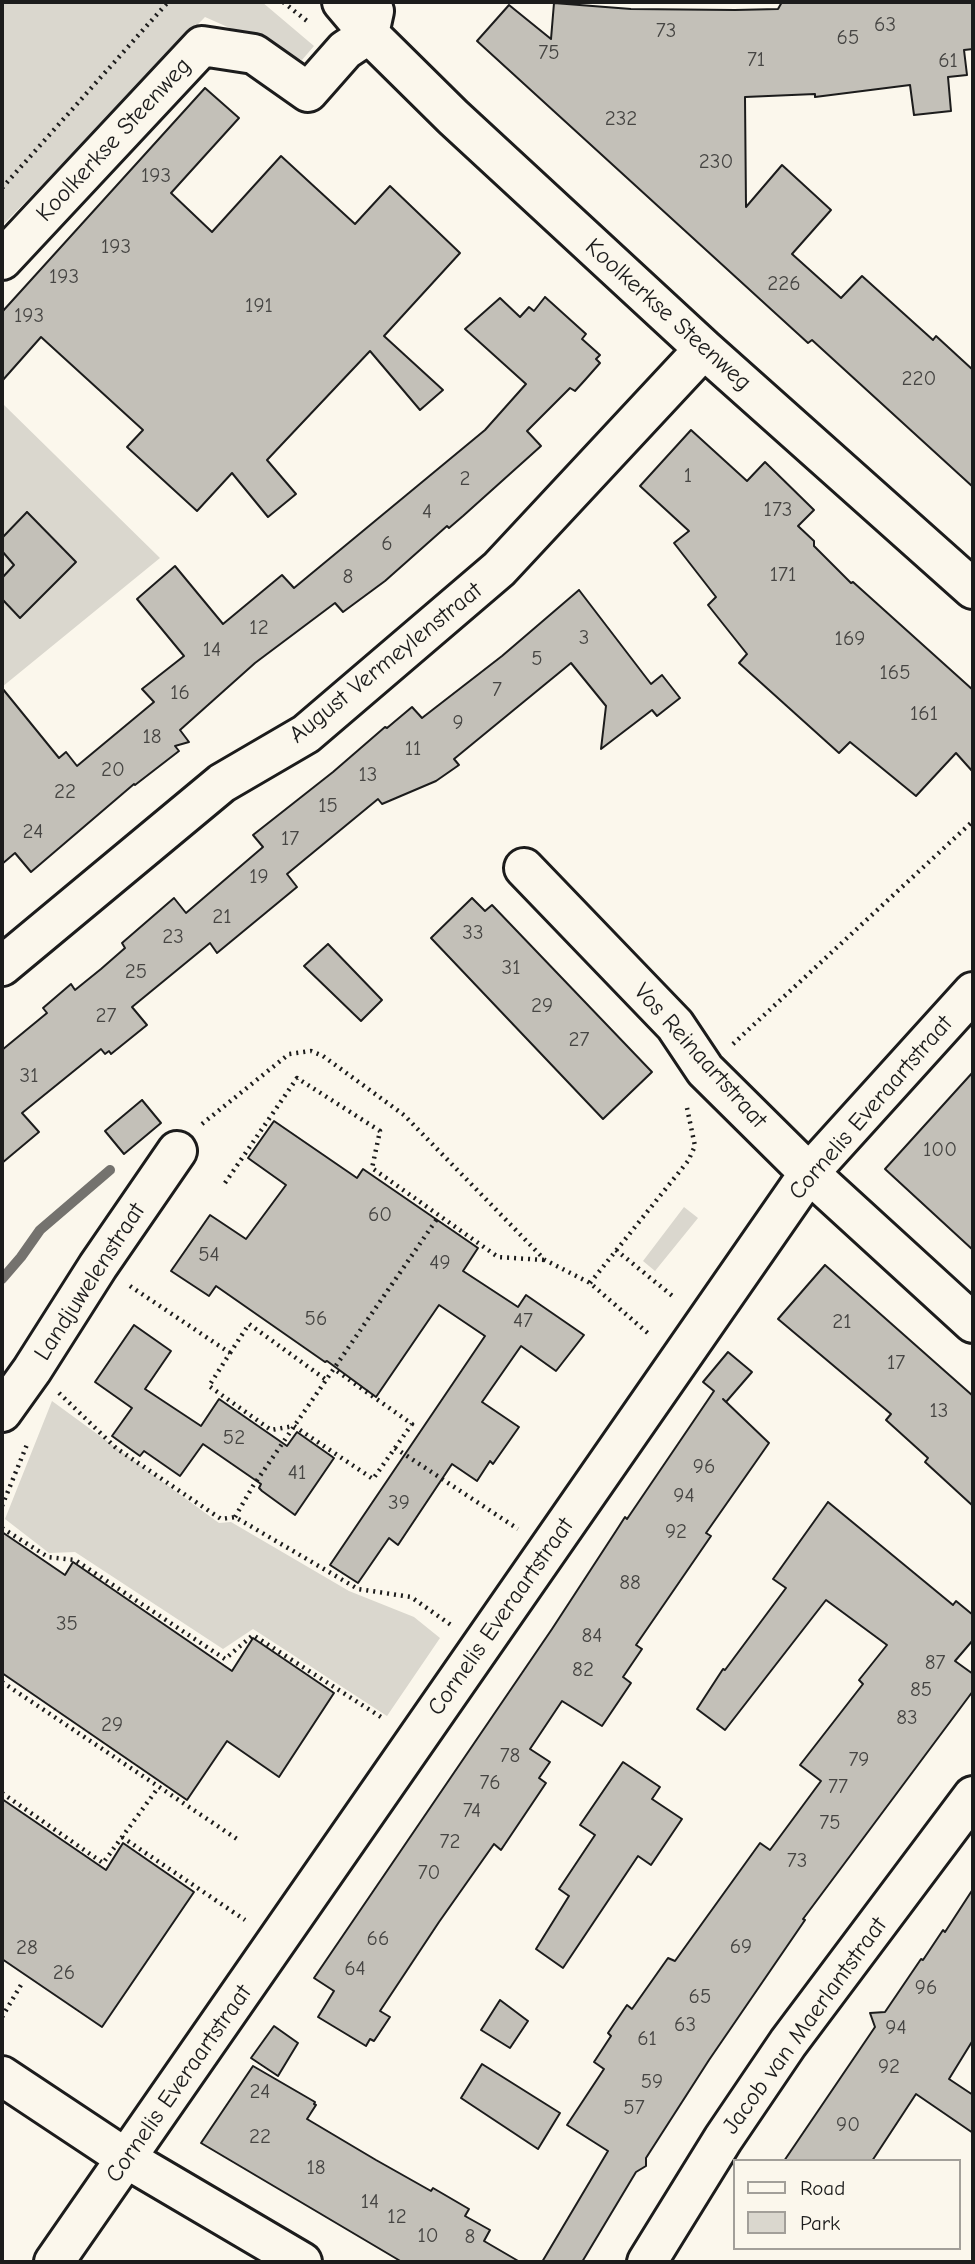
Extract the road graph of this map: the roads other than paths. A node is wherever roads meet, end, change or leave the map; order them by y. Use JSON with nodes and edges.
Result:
{"nodes":[{"id":1,"x":342,"y":2,"type":"edge"},
{"id":2,"x":373,"y":18,"type":"edge"},
{"id":3,"x":2,"y":260,"type":"edge"},
{"id":4,"x":704,"y":349,"type":"junction"},
{"id":5,"x":973,"y":589,"type":"edge"},
{"id":6,"x":524,"y":867,"type":"dead end"},
{"id":7,"x":2,"y":966,"type":"edge"},
{"id":8,"x":973,"y":992,"type":"edge"},
{"id":9,"x":177,"y":1151,"type":"road end"},
{"id":10,"x":809,"y":1173,"type":"junction"},
{"id":11,"x":973,"y":1323,"type":"edge"},
{"id":12,"x":17,"y":1422,"type":"edge"},
{"id":13,"x":969,"y":1810,"type":"edge"},
{"id":14,"x":2,"y":2076,"type":"edge"},
{"id":15,"x":127,"y":2159,"type":"junction"},
{"id":16,"x":54,"y":2262,"type":"edge"},
{"id":17,"x":302,"y":2262,"type":"edge"},
{"id":18,"x":647,"y":2262,"type":"edge"}],
"edges":[{"from":1,"to":2,"type":"street","name":"Koolkerkse Steenweg"},
{"from":2,"to":3,"type":"street","name":"Koolkerkse Steenweg"},
{"from":2,"to":4,"type":"street","name":"Koolkerkse Steenweg"},
{"from":4,"to":5,"type":"street","name":"Koolkerkse Steenweg"},
{"from":4,"to":7,"type":"street","name":"August Vermeylenstraat"},
{"from":6,"to":10,"type":"street","name":"Vos Reinaartstraat"},
{"from":8,"to":10,"type":"street","name":"Cornelis Everaartstraat"},
{"from":9,"to":12,"type":"street","name":"Landjuwelenstraat"},
{"from":10,"to":11,"type":"street","name":"Vos Reinaartstraat"},
{"from":10,"to":15,"type":"street","name":"Cornelis Everaartstraat"},
{"from":13,"to":18,"type":"street","name":"Jacob van Maerlantstraat"},
{"from":14,"to":15,"type":"street"},
{"from":15,"to":16,"type":"street","name":"Cornelis Everaartstraat"},
{"from":15,"to":17,"type":"street"}]}
